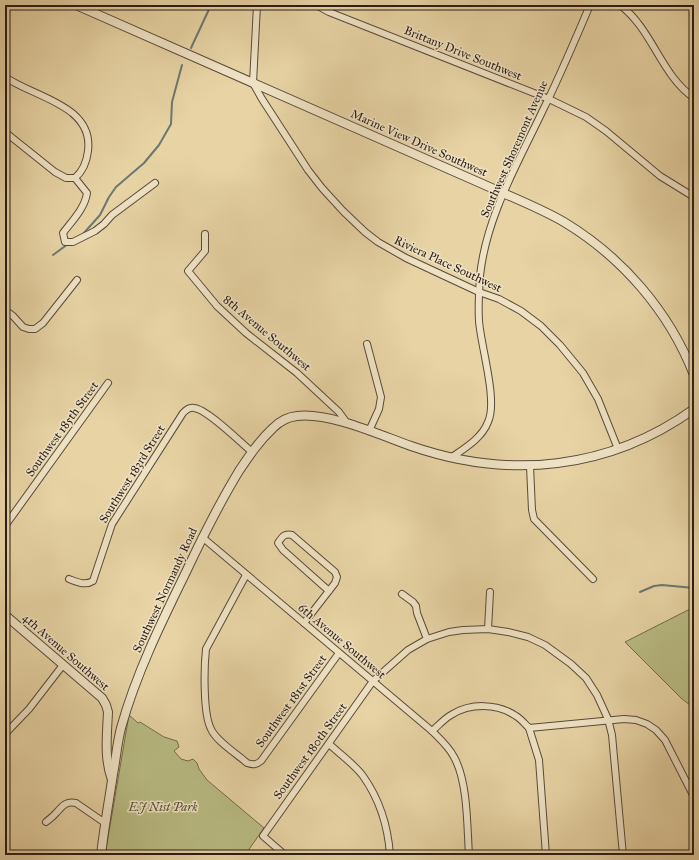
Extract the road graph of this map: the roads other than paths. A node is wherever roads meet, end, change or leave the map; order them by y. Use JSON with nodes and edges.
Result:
{"nodes":[{"id":1,"x":76,"y":5,"type":"edge"},
{"id":2,"x":258,"y":5,"type":"edge"},
{"id":3,"x":316,"y":5,"type":"edge"},
{"id":4,"x":590,"y":5,"type":"edge"},
{"id":5,"x":620,"y":5,"type":"edge"},
{"id":6,"x":5,"y":77,"type":"edge"},
{"id":7,"x":253,"y":83,"type":"junction"},
{"id":8,"x":694,"y":98,"type":"edge"},
{"id":9,"x":549,"y":99,"type":"junction"},
{"id":10,"x":5,"y":132,"type":"edge"},
{"id":11,"x":75,"y":178,"type":"junction"},
{"id":12,"x":155,"y":182,"type":"dead end"},
{"id":13,"x":504,"y":193,"type":"junction"},
{"id":14,"x":694,"y":197,"type":"edge"},
{"id":15,"x":205,"y":234,"type":"dead end"},
{"id":16,"x":77,"y":280,"type":"dead end"},
{"id":17,"x":479,"y":292,"type":"junction"},
{"id":18,"x":5,"y":313,"type":"edge"},
{"id":19,"x":367,"y":344,"type":"dead end"},
{"id":20,"x":694,"y":375,"type":"edge"},
{"id":21,"x":108,"y":383,"type":"dead end"},
{"id":22,"x":694,"y":409,"type":"edge"},
{"id":23,"x":347,"y":423,"type":"junction"},
{"id":24,"x":369,"y":431,"type":"junction"},
{"id":25,"x":618,"y":449,"type":"junction"},
{"id":26,"x":252,"y":452,"type":"junction"},
{"id":27,"x":452,"y":458,"type":"junction"},
{"id":28,"x":530,"y":466,"type":"junction"},
{"id":29,"x":5,"y":526,"type":"edge"},
{"id":30,"x":202,"y":537,"type":"junction"},
{"id":31,"x":246,"y":575,"type":"junction"},
{"id":32,"x":69,"y":579,"type":"dead end"},
{"id":33,"x":593,"y":579,"type":"dead end"},
{"id":34,"x":330,"y":591,"type":"junction"},
{"id":35,"x":490,"y":592,"type":"dead end"},
{"id":36,"x":402,"y":594,"type":"dead end"},
{"id":37,"x":5,"y":615,"type":"edge"},
{"id":38,"x":304,"y":623,"type":"junction"},
{"id":39,"x":488,"y":629,"type":"junction"},
{"id":40,"x":427,"y":639,"type":"junction"},
{"id":41,"x":339,"y":653,"type":"junction"},
{"id":42,"x":63,"y":665,"type":"junction"},
{"id":43,"x":373,"y":681,"type":"junction"},
{"id":44,"x":608,"y":719,"type":"junction"},
{"id":45,"x":529,"y":728,"type":"junction"},
{"id":46,"x":432,"y":731,"type":"junction"},
{"id":47,"x":5,"y":734,"type":"edge"},
{"id":48,"x":329,"y":744,"type":"junction"},
{"id":49,"x":112,"y":781,"type":"junction"},
{"id":50,"x":694,"y":797,"type":"edge"},
{"id":51,"x":46,"y":822,"type":"dead end"},
{"id":52,"x":105,"y":823,"type":"junction"},
{"id":53,"x":101,"y":855,"type":"edge"},
{"id":54,"x":285,"y":855,"type":"edge"},
{"id":55,"x":390,"y":855,"type":"edge"},
{"id":56,"x":469,"y":855,"type":"edge"},
{"id":57,"x":546,"y":855,"type":"edge"},
{"id":58,"x":623,"y":855,"type":"edge"}],
"edges":[{"from":1,"to":7,"type":"street","name":"Marine View Drive Southwest"},
{"from":2,"to":7,"type":"street"},
{"from":3,"to":9,"type":"street","name":"Brittany Drive Southwest"},
{"from":4,"to":9,"type":"street","name":"Southwest Shoremont Avenue"},
{"from":5,"to":8,"type":"street"},
{"from":6,"to":11,"type":"street"},
{"from":7,"to":13,"type":"street","name":"Marine View Drive Southwest"},
{"from":7,"to":17,"type":"street","name":"Riviera Place Southwest"},
{"from":9,"to":13,"type":"street","name":"Southwest Shoremont Avenue"},
{"from":9,"to":14,"type":"street","name":"Brittany Drive Southwest"},
{"from":10,"to":11,"type":"street"},
{"from":11,"to":12,"type":"street"},
{"from":13,"to":17,"type":"street","name":"Southwest Shoremont Avenue"},
{"from":13,"to":20,"type":"street","name":"Marine View Drive Southwest"},
{"from":15,"to":23,"type":"street","name":"8th Avenue Southwest"},
{"from":16,"to":18,"type":"street"},
{"from":17,"to":25,"type":"street","name":"Riviera Place Southwest"},
{"from":17,"to":27,"type":"street","name":"Southwest Shoremont Avenue"},
{"from":19,"to":24,"type":"street"},
{"from":21,"to":29,"type":"street","name":"Southwest 185th Street"},
{"from":22,"to":25,"type":"street","name":"Southwest Normandy Road"},
{"from":23,"to":24,"type":"street","name":"Southwest Normandy Road"},
{"from":23,"to":26,"type":"street","name":"Southwest Normandy Road"},
{"from":24,"to":27,"type":"street","name":"Southwest Normandy Road"},
{"from":25,"to":28,"type":"street","name":"Southwest Normandy Road"},
{"from":26,"to":30,"type":"street","name":"Southwest Normandy Road"},
{"from":26,"to":32,"type":"street","name":"Southwest 183rd Street"},
{"from":27,"to":28,"type":"street","name":"Southwest Normandy Road"},
{"from":28,"to":33,"type":"street"},
{"from":30,"to":31,"type":"street","name":"6th Avenue Southwest"},
{"from":30,"to":49,"type":"street","name":"Southwest Normandy Road"},
{"from":31,"to":38,"type":"street","name":"6th Avenue Southwest"},
{"from":31,"to":41,"type":"street","name":"Southwest 181st Street"},
{"from":34,"to":34,"type":"street"},
{"from":34,"to":38,"type":"street"},
{"from":35,"to":39,"type":"street"},
{"from":36,"to":40,"type":"street"},
{"from":37,"to":42,"type":"street","name":"4th Avenue Southwest"},
{"from":38,"to":41,"type":"street","name":"6th Avenue Southwest"},
{"from":39,"to":40,"type":"street","name":"Southwest 180th Street"},
{"from":39,"to":44,"type":"street","name":"Southwest 180th Street"},
{"from":40,"to":43,"type":"street","name":"Southwest 180th Street"},
{"from":41,"to":43,"type":"street","name":"6th Avenue Southwest"},
{"from":42,"to":47,"type":"street"},
{"from":42,"to":49,"type":"street","name":"4th Avenue Southwest"},
{"from":43,"to":46,"type":"street","name":"6th Avenue Southwest"},
{"from":43,"to":48,"type":"street","name":"Southwest 180th Street"},
{"from":44,"to":45,"type":"street"},
{"from":44,"to":50,"type":"street"},
{"from":44,"to":58,"type":"street","name":"Southwest 180th Street"},
{"from":45,"to":46,"type":"street"},
{"from":45,"to":57,"type":"street"},
{"from":46,"to":56,"type":"street","name":"6th Avenue Southwest"},
{"from":48,"to":54,"type":"street","name":"Southwest 180th Street"},
{"from":48,"to":55,"type":"street"},
{"from":49,"to":52,"type":"street","name":"Southwest Normandy Road"},
{"from":51,"to":52,"type":"street"},
{"from":52,"to":53,"type":"street","name":"Southwest Normandy Road"}]}
